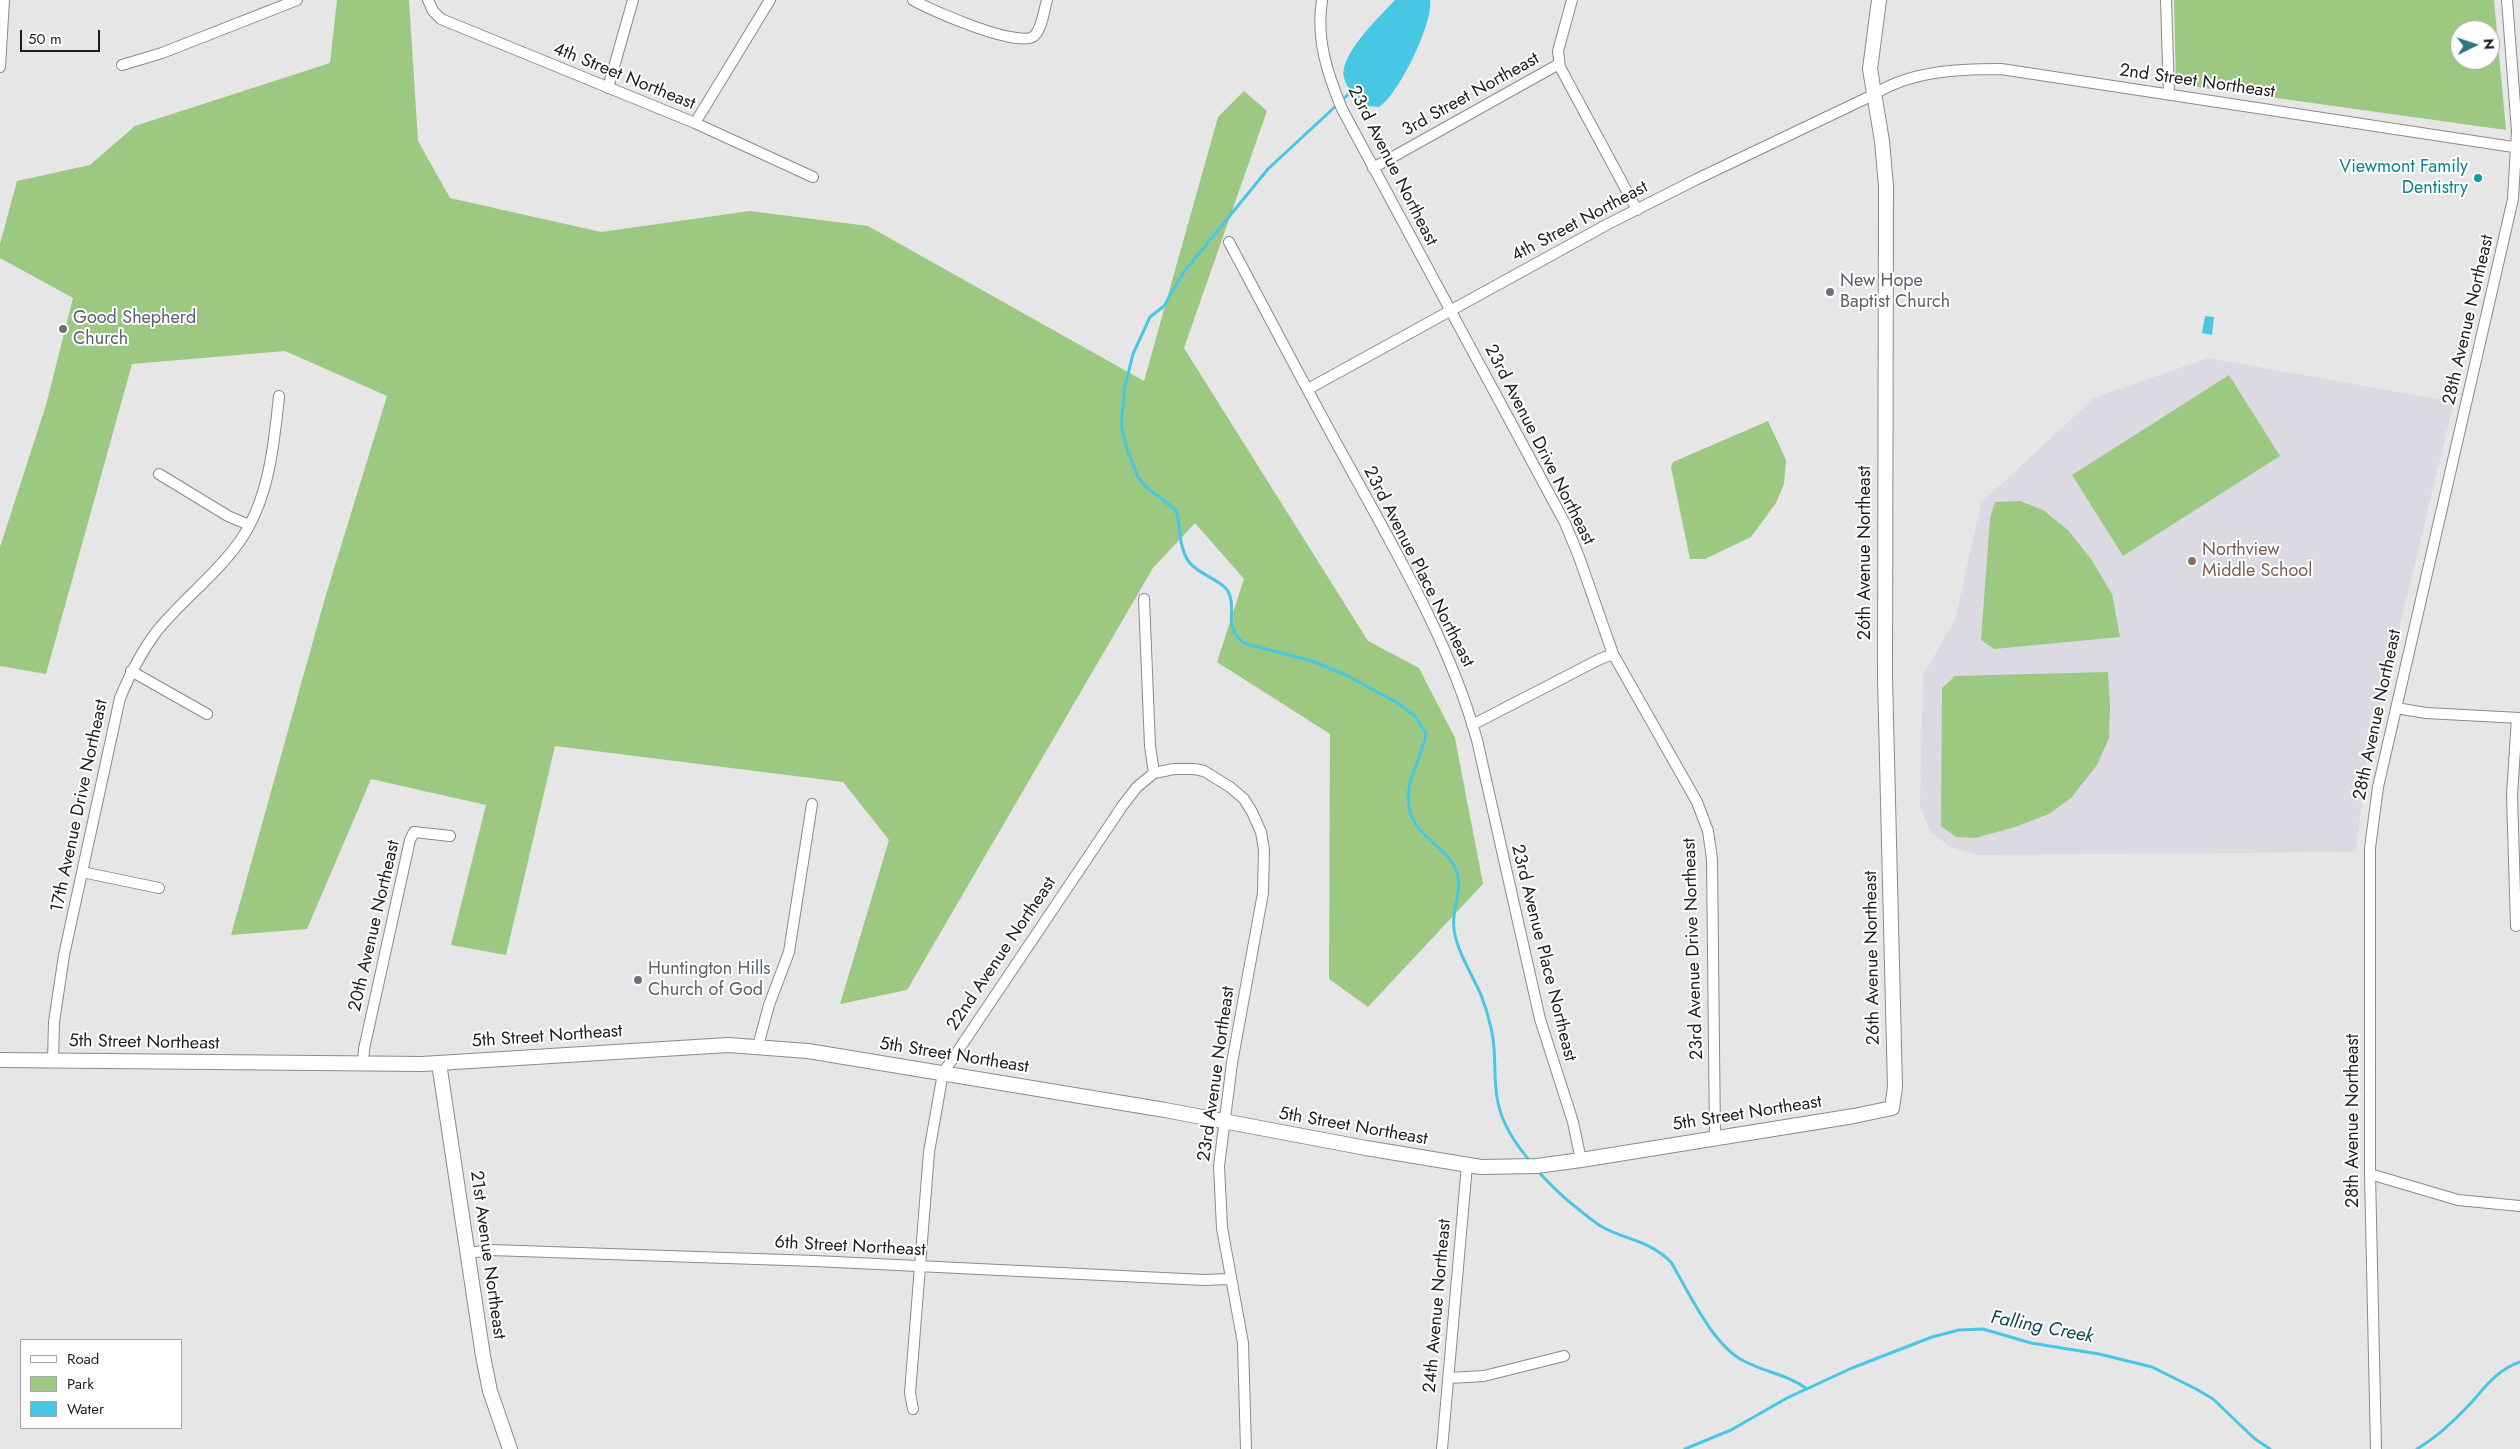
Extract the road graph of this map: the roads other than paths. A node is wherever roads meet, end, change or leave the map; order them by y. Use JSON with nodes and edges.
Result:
{"nodes":[{"id":1,"x":297,"y":0,"type":"edge"},
{"id":2,"x":633,"y":0,"type":"edge"},
{"id":3,"x":770,"y":0,"type":"edge"},
{"id":4,"x":913,"y":0,"type":"edge"},
{"id":5,"x":1047,"y":0,"type":"edge"},
{"id":6,"x":1322,"y":0,"type":"edge"},
{"id":7,"x":1572,"y":0,"type":"edge"},
{"id":8,"x":1879,"y":0,"type":"edge"},
{"id":9,"x":2166,"y":0,"type":"edge"},
{"id":10,"x":2507,"y":0,"type":"edge"},
{"id":11,"x":428,"y":1,"type":"edge"},
{"id":12,"x":2,"y":6,"type":"edge"},
{"id":13,"x":122,"y":64,"type":"dead end"},
{"id":14,"x":1559,"y":64,"type":"junction"},
{"id":15,"x":0,"y":67,"type":"edge"},
{"id":16,"x":608,"y":88,"type":"junction"},
{"id":17,"x":2169,"y":94,"type":"junction"},
{"id":18,"x":1873,"y":96,"type":"junction"},
{"id":19,"x":695,"y":124,"type":"junction"},
{"id":20,"x":2519,"y":148,"type":"edge"},
{"id":21,"x":1373,"y":168,"type":"junction"},
{"id":22,"x":813,"y":177,"type":"dead end"},
{"id":23,"x":1637,"y":210,"type":"junction"},
{"id":24,"x":1229,"y":242,"type":"dead end"},
{"id":25,"x":1450,"y":311,"type":"junction"},
{"id":26,"x":1308,"y":389,"type":"junction"},
{"id":27,"x":279,"y":396,"type":"dead end"},
{"id":28,"x":159,"y":474,"type":"dead end"},
{"id":29,"x":249,"y":525,"type":"junction"},
{"id":30,"x":1144,"y":599,"type":"dead end"},
{"id":31,"x":1614,"y":654,"type":"junction"},
{"id":32,"x":131,"y":671,"type":"junction"},
{"id":33,"x":2396,"y":708,"type":"junction"},
{"id":34,"x":207,"y":714,"type":"dead end"},
{"id":35,"x":2518,"y":718,"type":"edge"},
{"id":36,"x":1472,"y":725,"type":"junction"},
{"id":37,"x":1154,"y":773,"type":"junction"},
{"id":38,"x":812,"y":804,"type":"dead end"},
{"id":39,"x":450,"y":836,"type":"dead end"},
{"id":40,"x":82,"y":872,"type":"junction"},
{"id":41,"x":159,"y":888,"type":"dead end"},
{"id":42,"x":2516,"y":926,"type":"dead end"},
{"id":43,"x":758,"y":1046,"type":"junction"},
{"id":44,"x":0,"y":1060,"type":"edge"},
{"id":45,"x":53,"y":1061,"type":"junction"},
{"id":46,"x":439,"y":1063,"type":"junction"},
{"id":47,"x":364,"y":1064,"type":"junction"},
{"id":48,"x":943,"y":1073,"type":"junction"},
{"id":49,"x":1892,"y":1108,"type":"joint"},
{"id":50,"x":1224,"y":1121,"type":"junction"},
{"id":51,"x":1715,"y":1138,"type":"junction"},
{"id":52,"x":1581,"y":1160,"type":"junction"},
{"id":53,"x":1467,"y":1165,"type":"junction"},
{"id":54,"x":2370,"y":1174,"type":"junction"},
{"id":55,"x":2520,"y":1206,"type":"edge"},
{"id":56,"x":468,"y":1253,"type":"junction"},
{"id":57,"x":921,"y":1266,"type":"junction"},
{"id":58,"x":1230,"y":1279,"type":"junction"},
{"id":59,"x":1564,"y":1356,"type":"dead end"},
{"id":60,"x":1449,"y":1378,"type":"junction"},
{"id":61,"x":914,"y":1409,"type":"dead end"},
{"id":62,"x":510,"y":1449,"type":"edge"},
{"id":63,"x":1246,"y":1449,"type":"edge"},
{"id":64,"x":1442,"y":1449,"type":"edge"},
{"id":65,"x":2376,"y":1449,"type":"edge"}],
"edges":[{"from":1,"to":13,"type":"street"},
{"from":2,"to":16,"type":"street"},
{"from":3,"to":19,"type":"street"},
{"from":4,"to":5,"type":"street"},
{"from":6,"to":21,"type":"street","name":"23rd Avenue Northeast"},
{"from":7,"to":14,"type":"street"},
{"from":8,"to":18,"type":"street","name":"26th Avenue Northeast"},
{"from":9,"to":17,"type":"street"},
{"from":10,"to":20,"type":"street","name":"28th Avenue Northeast"},
{"from":11,"to":16,"type":"street","name":"4th Street Northeast"},
{"from":12,"to":15,"type":"street"},
{"from":14,"to":21,"type":"street","name":"3rd Street Northeast"},
{"from":14,"to":23,"type":"street"},
{"from":16,"to":19,"type":"street","name":"4th Street Northeast"},
{"from":17,"to":18,"type":"street","name":"2nd Street Northeast"},
{"from":17,"to":20,"type":"street","name":"2nd Street Northeast"},
{"from":18,"to":23,"type":"street","name":"4th Street Northeast"},
{"from":18,"to":49,"type":"street","name":"26th Avenue Northeast"},
{"from":19,"to":22,"type":"street","name":"4th Street Northeast"},
{"from":20,"to":33,"type":"street","name":"28th Avenue Northeast"},
{"from":21,"to":25,"type":"street","name":"23rd Avenue Northeast"},
{"from":23,"to":25,"type":"street","name":"4th Street Northeast"},
{"from":24,"to":26,"type":"street","name":"23rd Avenue Place Northeast"},
{"from":25,"to":26,"type":"street","name":"4th Street Northeast"},
{"from":25,"to":31,"type":"street","name":"23rd Avenue Drive Northeast"},
{"from":26,"to":36,"type":"street","name":"23rd Avenue Place Northeast"},
{"from":27,"to":29,"type":"street","name":"17th Avenue Drive Northeast"},
{"from":28,"to":29,"type":"street"},
{"from":29,"to":32,"type":"street","name":"17th Avenue Drive Northeast"},
{"from":30,"to":37,"type":"street"},
{"from":31,"to":36,"type":"street"},
{"from":31,"to":51,"type":"street","name":"23rd Avenue Drive Northeast"},
{"from":32,"to":34,"type":"street"},
{"from":32,"to":40,"type":"street","name":"17th Avenue Drive Northeast"},
{"from":33,"to":35,"type":"street"},
{"from":33,"to":54,"type":"street","name":"28th Avenue Northeast"},
{"from":35,"to":42,"type":"street"},
{"from":36,"to":52,"type":"street","name":"23rd Avenue Place Northeast"},
{"from":37,"to":48,"type":"street","name":"22nd Avenue Northeast"},
{"from":37,"to":50,"type":"street","name":"23rd Avenue Northeast"},
{"from":38,"to":43,"type":"street"},
{"from":39,"to":47,"type":"street","name":"20th Avenue Northeast"},
{"from":40,"to":41,"type":"street"},
{"from":40,"to":45,"type":"street","name":"17th Avenue Drive Northeast"},
{"from":43,"to":46,"type":"street","name":"5th Street Northeast"},
{"from":43,"to":48,"type":"street","name":"5th Street Northeast"},
{"from":44,"to":45,"type":"street","name":"5th Street Northeast"},
{"from":45,"to":47,"type":"street","name":"5th Street Northeast"},
{"from":46,"to":47,"type":"street","name":"5th Street Northeast"},
{"from":46,"to":56,"type":"street","name":"21st Avenue Northeast"},
{"from":48,"to":50,"type":"street","name":"5th Street Northeast"},
{"from":48,"to":57,"type":"street","name":"22nd Avenue Northeast"},
{"from":49,"to":51,"type":"street","name":"5th Street Northeast"},
{"from":50,"to":53,"type":"street","name":"5th Street Northeast"},
{"from":50,"to":58,"type":"street","name":"23rd Avenue Northeast"},
{"from":51,"to":52,"type":"street","name":"5th Street Northeast"},
{"from":52,"to":53,"type":"street","name":"5th Street Northeast"},
{"from":53,"to":60,"type":"street","name":"24th Avenue Northeast"},
{"from":54,"to":55,"type":"street"},
{"from":54,"to":65,"type":"street","name":"28th Avenue Northeast"},
{"from":56,"to":57,"type":"street","name":"6th Street Northeast"},
{"from":56,"to":62,"type":"street","name":"21st Avenue Northeast"},
{"from":57,"to":58,"type":"street","name":"6th Street Northeast"},
{"from":57,"to":61,"type":"street","name":"22nd Avenue Northeast"},
{"from":58,"to":63,"type":"street","name":"23rd Avenue Northeast"},
{"from":59,"to":60,"type":"street"},
{"from":60,"to":64,"type":"street","name":"24th Avenue Northeast"}]}
